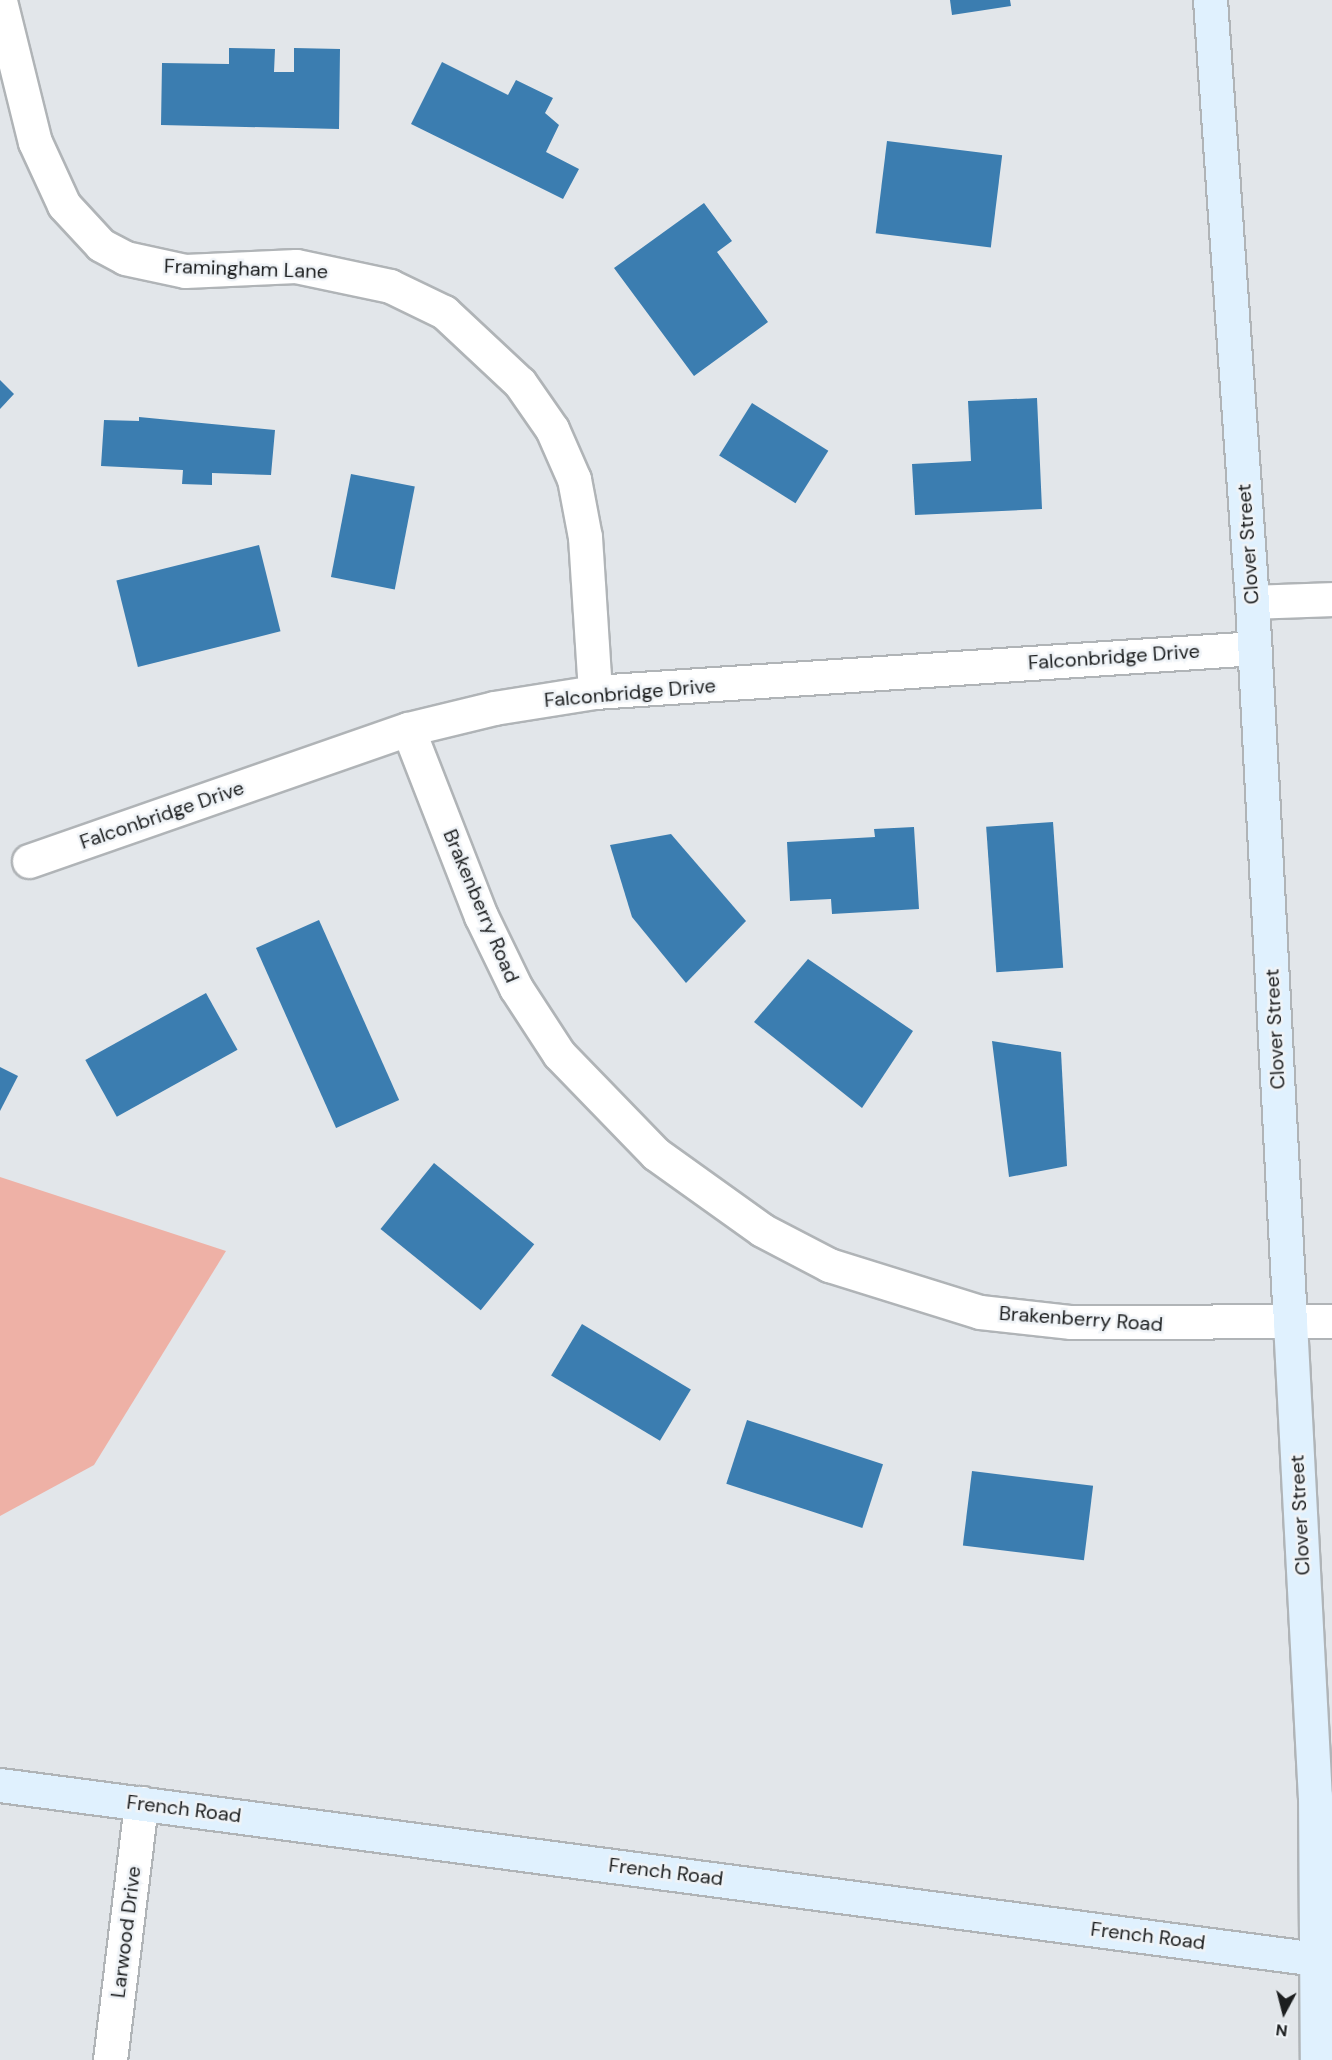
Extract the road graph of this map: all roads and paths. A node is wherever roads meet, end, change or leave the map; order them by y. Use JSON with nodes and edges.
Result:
{"nodes":[{"id":1,"x":1210,"y":0,"type":"edge"},
{"id":2,"x":0,"y":1,"type":"edge"},
{"id":3,"x":1332,"y":599,"type":"edge"},
{"id":4,"x":1252,"y":602,"type":"junction"},
{"id":5,"x":1255,"y":648,"type":"junction"},
{"id":6,"x":595,"y":692,"type":"junction"},
{"id":7,"x":408,"y":729,"type":"junction"},
{"id":8,"x":29,"y":861,"type":"dead end"},
{"id":9,"x":1332,"y":1321,"type":"edge"},
{"id":10,"x":1290,"y":1322,"type":"junction"},
{"id":11,"x":0,"y":1785,"type":"edge"},
{"id":12,"x":141,"y":1803,"type":"junction"},
{"id":13,"x":1324,"y":1959,"type":"edge"},
{"id":14,"x":110,"y":2060,"type":"edge"},
{"id":15,"x":1317,"y":2060,"type":"edge"}],
"edges":[{"from":1,"to":4,"type":"main road","name":"Clover Street"},
{"from":2,"to":6,"type":"street","name":"Framingham Lane"},
{"from":3,"to":4,"type":"street"},
{"from":4,"to":5,"type":"main road","name":"Clover Street"},
{"from":5,"to":6,"type":"street","name":"Falconbridge Drive"},
{"from":5,"to":10,"type":"main road","name":"Clover Street"},
{"from":6,"to":7,"type":"street","name":"Falconbridge Drive"},
{"from":7,"to":8,"type":"street","name":"Falconbridge Drive"},
{"from":7,"to":10,"type":"street","name":"Brakenberry Road"},
{"from":9,"to":10,"type":"street","name":"Brakenberry Road"},
{"from":10,"to":13,"type":"main road","name":"Clover Street"},
{"from":11,"to":12,"type":"main road","name":"French Road"},
{"from":12,"to":13,"type":"main road","name":"French Road"},
{"from":12,"to":14,"type":"street","name":"Larwood Drive"},
{"from":13,"to":15,"type":"main road","name":"Clover Street"}]}
